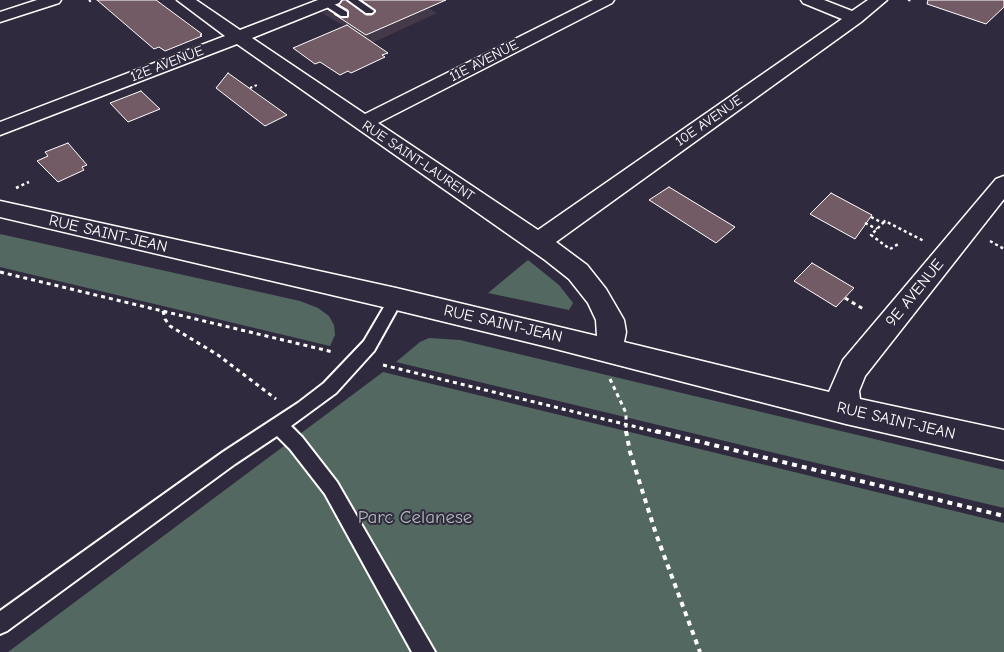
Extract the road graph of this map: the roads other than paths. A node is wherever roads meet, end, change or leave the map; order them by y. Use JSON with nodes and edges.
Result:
{"nodes":[{"id":1,"x":53,"y":0,"type":"edge"},
{"id":2,"x":185,"y":0,"type":"edge"},
{"id":3,"x":352,"y":0,"type":"edge"},
{"id":4,"x":606,"y":0,"type":"edge"},
{"id":5,"x":809,"y":0,"type":"edge"},
{"id":6,"x":879,"y":0,"type":"edge"},
{"id":7,"x":330,"y":1,"type":"edge"},
{"id":8,"x":369,"y":11,"type":"dead end"},
{"id":9,"x":344,"y":14,"type":"dead end"},
{"id":10,"x":0,"y":17,"type":"edge"},
{"id":11,"x":855,"y":18,"type":"junction"},
{"id":12,"x":238,"y":37,"type":"junction"},
{"id":13,"x":362,"y":123,"type":"junction"},
{"id":14,"x":0,"y":129,"type":"edge"},
{"id":15,"x":1004,"y":184,"type":"edge"},
{"id":16,"x":0,"y":209,"type":"edge"},
{"id":17,"x":538,"y":242,"type":"junction"},
{"id":18,"x":396,"y":299,"type":"junction"},
{"id":19,"x":609,"y":363,"type":"junction"},
{"id":20,"x":846,"y":410,"type":"junction"},
{"id":21,"x":278,"y":425,"type":"junction"},
{"id":22,"x":1004,"y":445,"type":"edge"},
{"id":23,"x":0,"y":624,"type":"edge"},
{"id":24,"x":424,"y":652,"type":"edge"}],
"edges":[{"from":1,"to":10,"type":"street"},
{"from":2,"to":12,"type":"street","name":"RUE SAINT-LAURENT"},
{"from":3,"to":8,"type":"lane"},
{"from":4,"to":13,"type":"street","name":"11E AVENUE"},
{"from":5,"to":11,"type":"street"},
{"from":6,"to":11,"type":"street","name":"10E AVENUE"},
{"from":7,"to":9,"type":"lane"},
{"from":7,"to":12,"type":"street","name":"12E AVENUE"},
{"from":11,"to":17,"type":"street","name":"10E AVENUE"},
{"from":12,"to":13,"type":"street","name":"RUE SAINT-LAURENT"},
{"from":12,"to":14,"type":"street","name":"12E AVENUE"},
{"from":13,"to":17,"type":"street","name":"RUE SAINT-LAURENT"},
{"from":15,"to":20,"type":"street","name":"9E AVENUE"},
{"from":16,"to":18,"type":"street","name":"RUE SAINT-JEAN"},
{"from":17,"to":19,"type":"street","name":"RUE SAINT-LAURENT"},
{"from":18,"to":19,"type":"street","name":"RUE SAINT-JEAN"},
{"from":18,"to":21,"type":"lane"},
{"from":19,"to":20,"type":"street","name":"RUE SAINT-JEAN"},
{"from":20,"to":22,"type":"street","name":"RUE SAINT-JEAN"},
{"from":21,"to":23,"type":"lane"},
{"from":21,"to":24,"type":"lane"}]}
